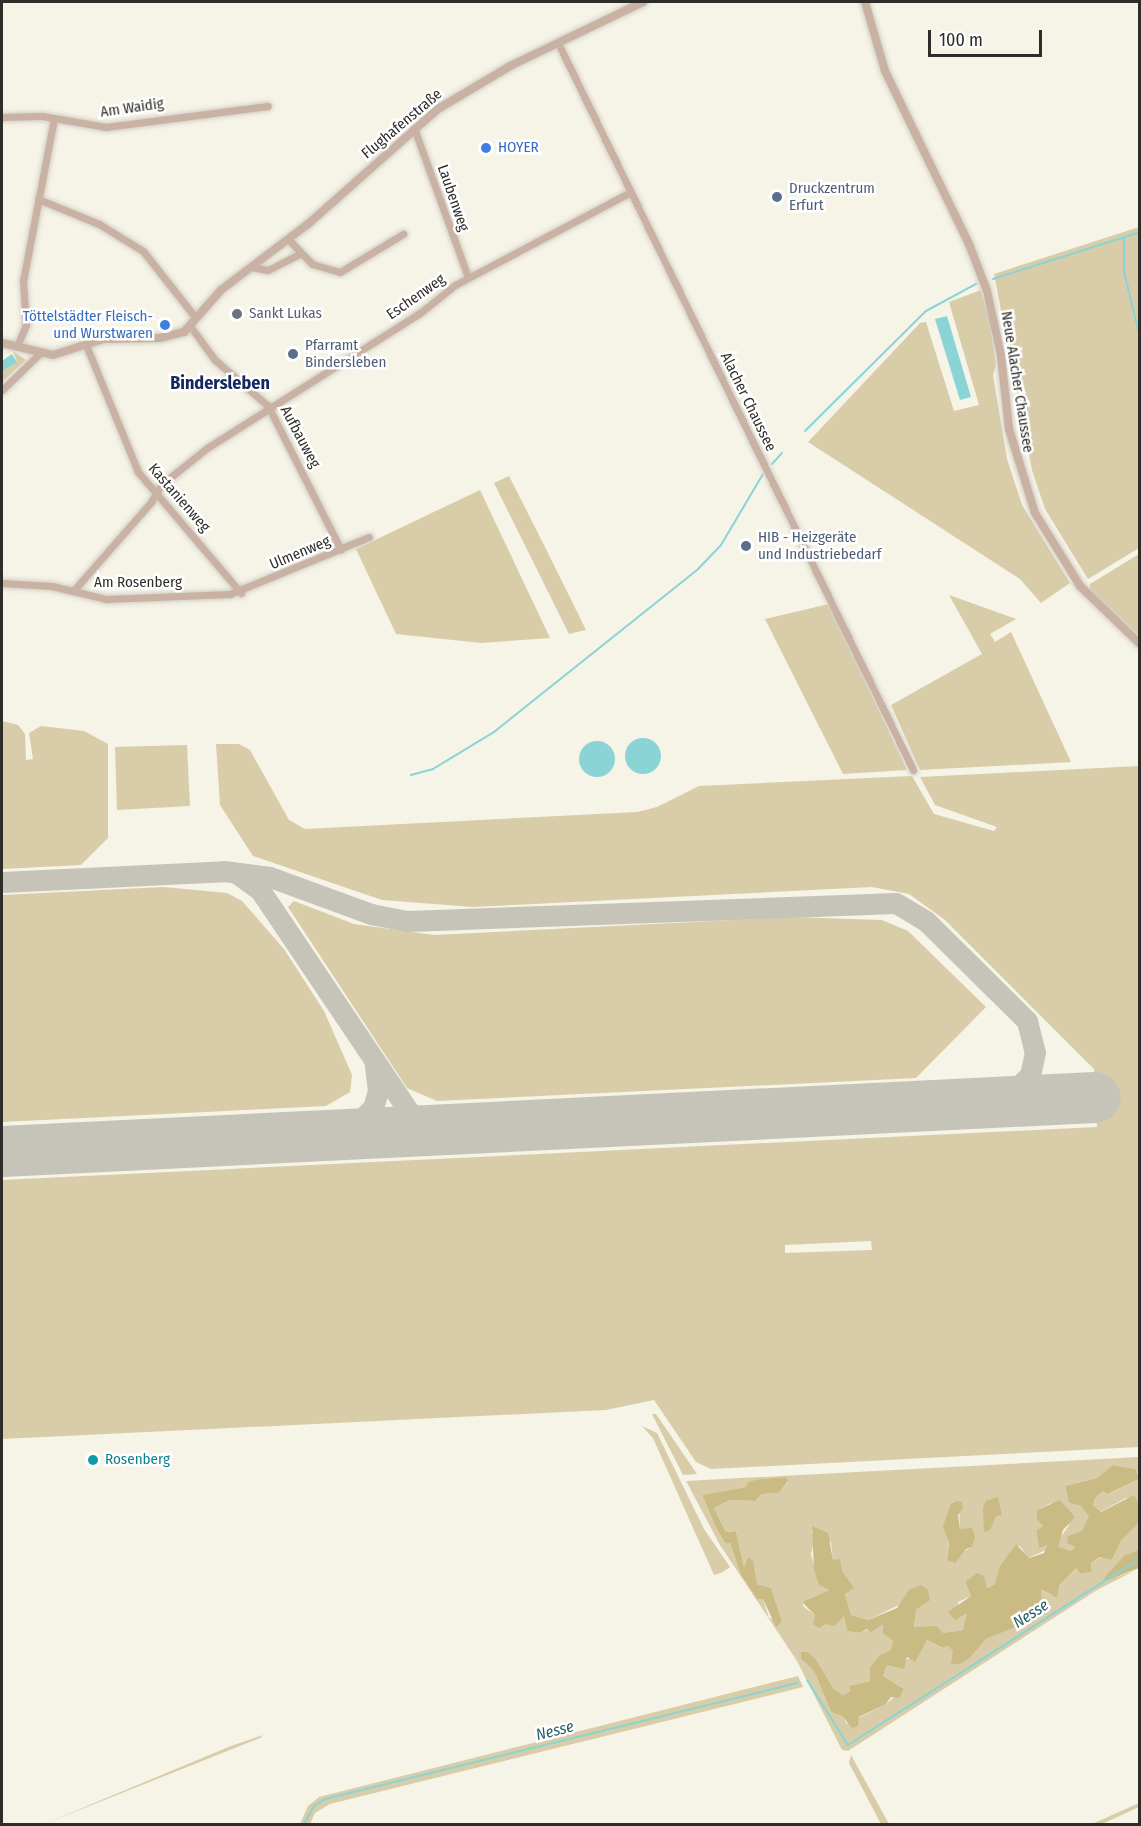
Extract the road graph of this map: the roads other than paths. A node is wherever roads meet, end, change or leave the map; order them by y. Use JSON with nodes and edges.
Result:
{"nodes":[{"id":1,"x":643,"y":2,"type":"edge"},
{"id":2,"x":865,"y":2,"type":"edge"},
{"id":3,"x":559,"y":45,"type":"junction"},
{"id":4,"x":268,"y":106,"type":"dead end"},
{"id":5,"x":2,"y":117,"type":"edge"},
{"id":6,"x":54,"y":119,"type":"junction"},
{"id":7,"x":414,"y":128,"type":"junction"},
{"id":8,"x":631,"y":192,"type":"junction"},
{"id":9,"x":38,"y":199,"type":"junction"},
{"id":10,"x":403,"y":234,"type":"dead end"},
{"id":11,"x":289,"y":240,"type":"junction"},
{"id":12,"x":299,"y":254,"type":"junction"},
{"id":13,"x":251,"y":267,"type":"junction"},
{"id":14,"x":468,"y":277,"type":"junction"},
{"id":15,"x":196,"y":318,"type":"junction"},
{"id":16,"x":190,"y":326,"type":"junction"},
{"id":17,"x":2,"y":343,"type":"edge"},
{"id":18,"x":86,"y":345,"type":"junction"},
{"id":19,"x":17,"y":346,"type":"junction"},
{"id":20,"x":39,"y":354,"type":"junction"},
{"id":21,"x":2,"y":390,"type":"edge"},
{"id":22,"x":268,"y":406,"type":"junction"},
{"id":23,"x":155,"y":493,"type":"junction"},
{"id":24,"x":369,"y":537,"type":"dead end"},
{"id":25,"x":341,"y":550,"type":"junction"},
{"id":26,"x":2,"y":583,"type":"edge"},
{"id":27,"x":74,"y":590,"type":"junction"},
{"id":28,"x":241,"y":593,"type":"junction"},
{"id":29,"x":1140,"y":644,"type":"edge"},
{"id":30,"x":913,"y":770,"type":"dead end"}],
"edges":[{"from":1,"to":3,"type":"street","name":"Flughafenstraße"},
{"from":2,"to":29,"type":"street","name":"Neue Alacher Chaussee"},
{"from":3,"to":7,"type":"street","name":"Flughafenstraße"},
{"from":3,"to":8,"type":"street","name":"Alacher Chaussee"},
{"from":4,"to":6,"type":"street","name":"Am Waidig"},
{"from":5,"to":6,"type":"street","name":"Am Waidig"},
{"from":6,"to":9,"type":"street"},
{"from":7,"to":11,"type":"street","name":"Flughafenstraße"},
{"from":7,"to":14,"type":"street","name":"Laubenweg"},
{"from":8,"to":14,"type":"street","name":"Eschenweg"},
{"from":8,"to":30,"type":"street","name":"Alacher Chaussee"},
{"from":9,"to":15,"type":"street"},
{"from":9,"to":19,"type":"street"},
{"from":10,"to":12,"type":"street"},
{"from":11,"to":12,"type":"street"},
{"from":11,"to":13,"type":"street","name":"Flughafenstraße"},
{"from":12,"to":13,"type":"street"},
{"from":13,"to":15,"type":"street","name":"Flughafenstraße"},
{"from":14,"to":22,"type":"street","name":"Eschenweg"},
{"from":15,"to":16,"type":"street","name":"Flughafenstraße"},
{"from":16,"to":18,"type":"street"},
{"from":16,"to":22,"type":"street","name":"Aufbauweg"},
{"from":17,"to":19,"type":"street"},
{"from":18,"to":20,"type":"street"},
{"from":18,"to":23,"type":"street","name":"Kastanienweg"},
{"from":19,"to":20,"type":"street"},
{"from":20,"to":21,"type":"street"},
{"from":22,"to":23,"type":"street","name":"Eschenweg"},
{"from":22,"to":25,"type":"street","name":"Aufbauweg"},
{"from":23,"to":27,"type":"street","name":"Eschenweg"},
{"from":23,"to":28,"type":"street","name":"Kastanienweg"},
{"from":24,"to":25,"type":"street","name":"Ulmenweg"},
{"from":25,"to":28,"type":"street","name":"Ulmenweg"},
{"from":26,"to":27,"type":"street","name":"Am Rosenberg"},
{"from":27,"to":28,"type":"street","name":"Am Rosenberg"}]}
